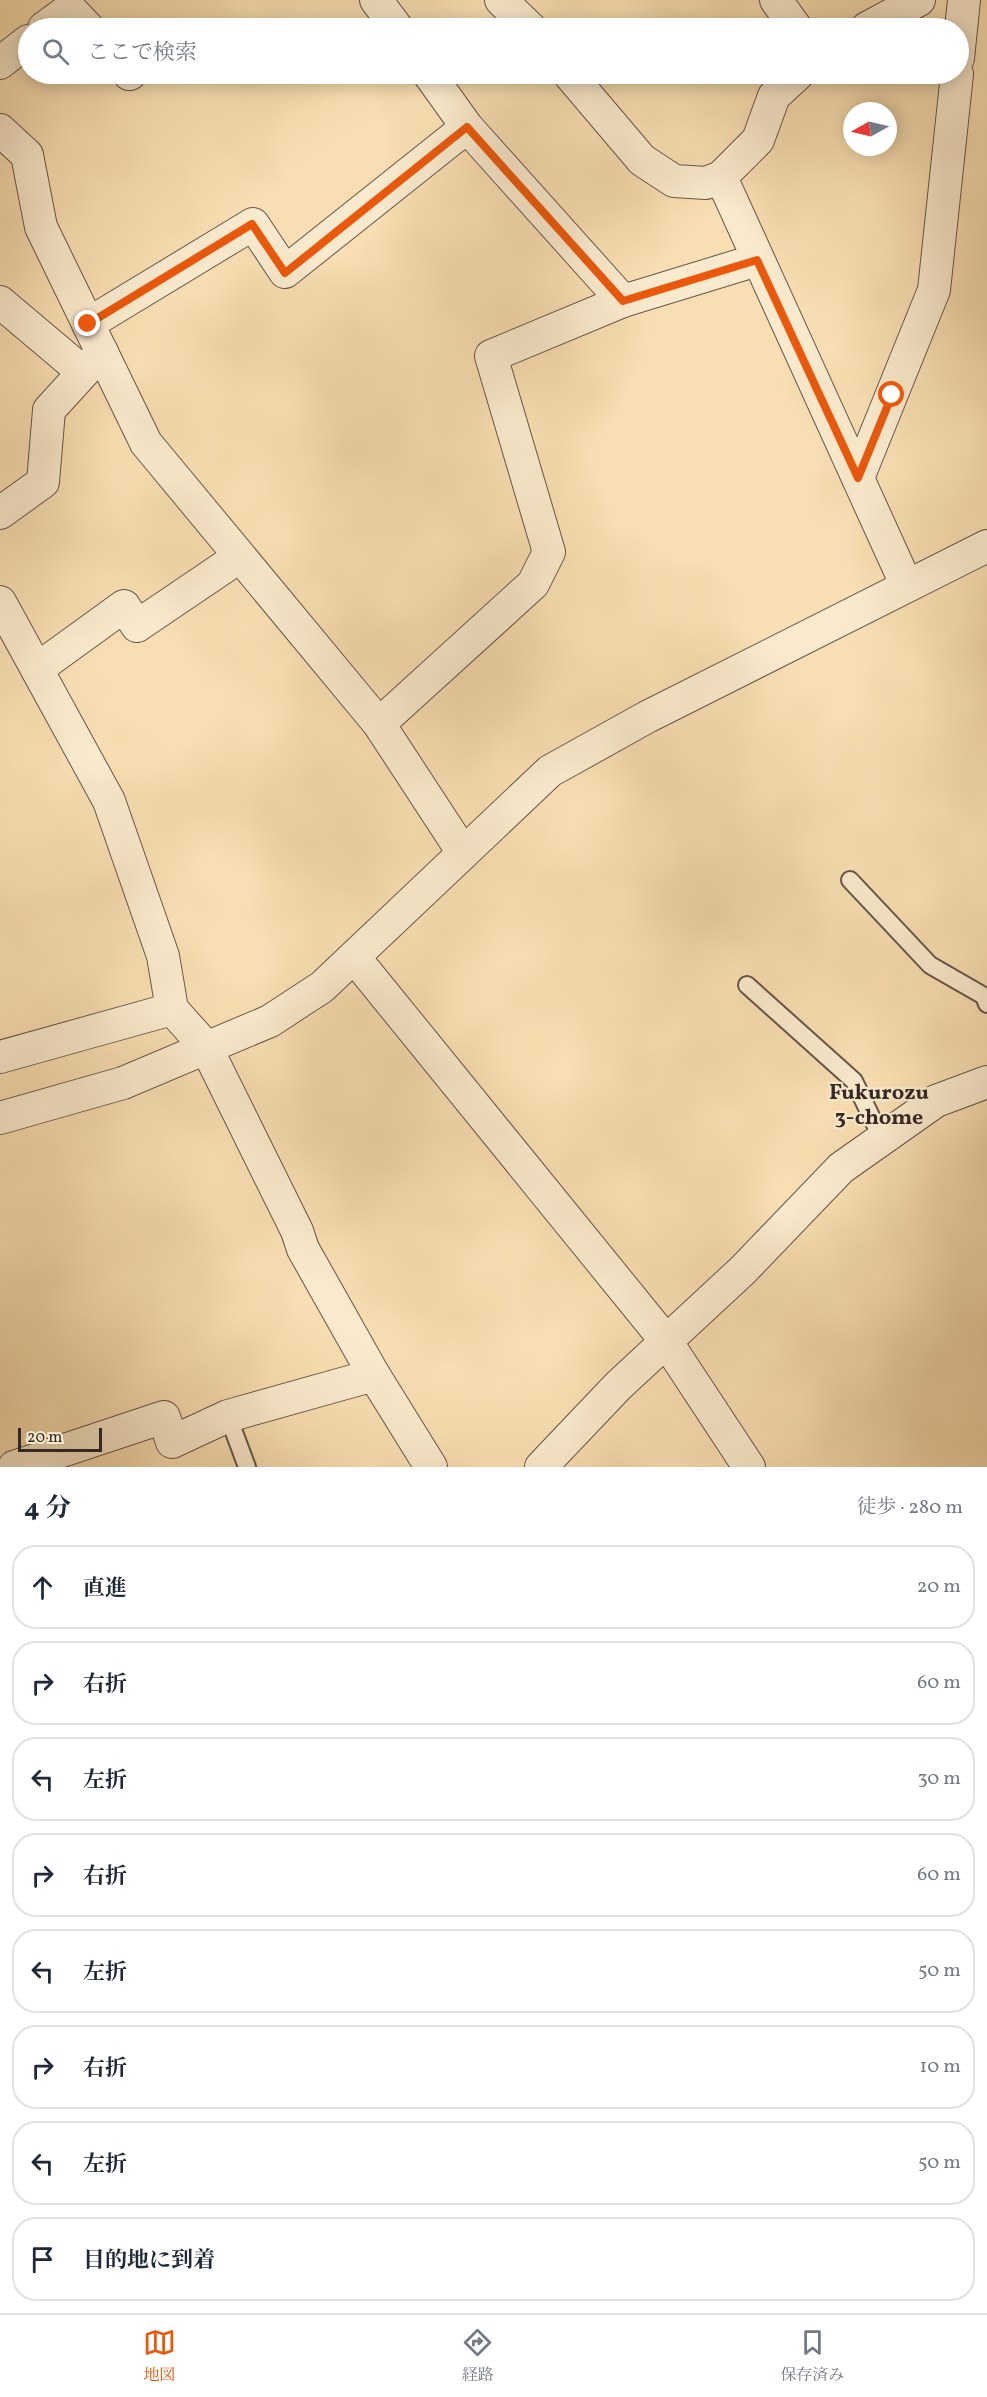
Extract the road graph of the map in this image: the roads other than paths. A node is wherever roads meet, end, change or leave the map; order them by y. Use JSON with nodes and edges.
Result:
{"nodes":[{"id":1,"x":376,"y":0,"type":"edge"},
{"id":2,"x":501,"y":0,"type":"edge"},
{"id":3,"x":776,"y":0,"type":"edge"},
{"id":4,"x":919,"y":0,"type":"edge"},
{"id":5,"x":964,"y":0,"type":"edge"},
{"id":6,"x":58,"y":18,"type":"edge"},
{"id":7,"x":79,"y":18,"type":"edge"},
{"id":8,"x":390,"y":18,"type":"edge"},
{"id":9,"x":520,"y":18,"type":"edge"},
{"id":10,"x":789,"y":18,"type":"edge"},
{"id":11,"x":886,"y":18,"type":"edge"},
{"id":12,"x":962,"y":18,"type":"edge"},
{"id":13,"x":18,"y":49,"type":"edge"},
{"id":14,"x":0,"y":63,"type":"edge"},
{"id":15,"x":436,"y":84,"type":"edge"},
{"id":16,"x":577,"y":84,"type":"edge"},
{"id":17,"x":787,"y":84,"type":"edge"},
{"id":18,"x":956,"y":84,"type":"edge"},
{"id":19,"x":467,"y":127,"type":"junction"},
{"id":20,"x":0,"y":130,"type":"edge"},
{"id":21,"x":721,"y":177,"type":"junction"},
{"id":22,"x":757,"y":260,"type":"junction"},
{"id":23,"x":623,"y":301,"type":"junction"},
{"id":24,"x":0,"y":302,"type":"edge"},
{"id":25,"x":88,"y":324,"type":"junction"},
{"id":26,"x":92,"y":362,"type":"junction"},
{"id":27,"x":858,"y":478,"type":"junction"},
{"id":28,"x":0,"y":513,"type":"edge"},
{"id":29,"x":987,"y":546,"type":"edge"},
{"id":30,"x":240,"y":557,"type":"junction"},
{"id":31,"x":906,"y":584,"type":"junction"},
{"id":32,"x":0,"y":602,"type":"edge"},
{"id":33,"x":37,"y":669,"type":"junction"},
{"id":34,"x":379,"y":724,"type":"junction"},
{"id":35,"x":462,"y":851,"type":"junction"},
{"id":36,"x":850,"y":880,"type":"dead end"},
{"id":37,"x":354,"y":957,"type":"junction"},
{"id":38,"x":747,"y":985,"type":"dead end"},
{"id":39,"x":987,"y":1004,"type":"edge"},
{"id":40,"x":172,"y":1009,"type":"junction"},
{"id":41,"x":206,"y":1047,"type":"junction"},
{"id":42,"x":0,"y":1057,"type":"edge"},
{"id":43,"x":987,"y":1082,"type":"edge"},
{"id":44,"x":1,"y":1114,"type":"edge"},
{"id":45,"x":882,"y":1139,"type":"junction"},
{"id":46,"x":666,"y":1341,"type":"junction"},
{"id":47,"x":374,"y":1375,"type":"junction"},
{"id":48,"x":228,"y":1416,"type":"junction"},
{"id":49,"x":14,"y":1467,"type":"edge"},
{"id":50,"x":247,"y":1467,"type":"edge"},
{"id":51,"x":431,"y":1467,"type":"edge"},
{"id":52,"x":541,"y":1467,"type":"edge"},
{"id":53,"x":748,"y":1467,"type":"edge"}],
"edges":[{"from":1,"to":8,"type":"street"},
{"from":2,"to":9,"type":"street"},
{"from":3,"to":10,"type":"street"},
{"from":4,"to":11,"type":"street"},
{"from":5,"to":12,"type":"street"},
{"from":6,"to":7,"type":"street"},
{"from":13,"to":14,"type":"street"},
{"from":15,"to":19,"type":"street"},
{"from":16,"to":21,"type":"street"},
{"from":17,"to":21,"type":"street"},
{"from":18,"to":27,"type":"street"},
{"from":19,"to":23,"type":"street"},
{"from":19,"to":25,"type":"street"},
{"from":20,"to":25,"type":"street"},
{"from":21,"to":22,"type":"street"},
{"from":22,"to":23,"type":"street"},
{"from":22,"to":27,"type":"street"},
{"from":23,"to":34,"type":"street"},
{"from":24,"to":26,"type":"street"},
{"from":25,"to":26,"type":"street"},
{"from":26,"to":28,"type":"street"},
{"from":26,"to":30,"type":"street"},
{"from":27,"to":31,"type":"street"},
{"from":29,"to":31,"type":"street"},
{"from":30,"to":33,"type":"street"},
{"from":30,"to":34,"type":"street"},
{"from":31,"to":35,"type":"street"},
{"from":32,"to":33,"type":"street"},
{"from":33,"to":40,"type":"street"},
{"from":34,"to":35,"type":"street"},
{"from":35,"to":37,"type":"street"},
{"from":36,"to":39,"type":"lane"},
{"from":37,"to":41,"type":"street"},
{"from":37,"to":46,"type":"street"},
{"from":38,"to":45,"type":"lane"},
{"from":40,"to":41,"type":"street"},
{"from":40,"to":42,"type":"street"},
{"from":41,"to":44,"type":"street"},
{"from":41,"to":47,"type":"street"},
{"from":43,"to":45,"type":"street"},
{"from":45,"to":46,"type":"street"},
{"from":46,"to":52,"type":"street"},
{"from":46,"to":53,"type":"street"},
{"from":47,"to":48,"type":"street"},
{"from":47,"to":51,"type":"street"},
{"from":48,"to":49,"type":"street"},
{"from":48,"to":50,"type":"lane"}]}
